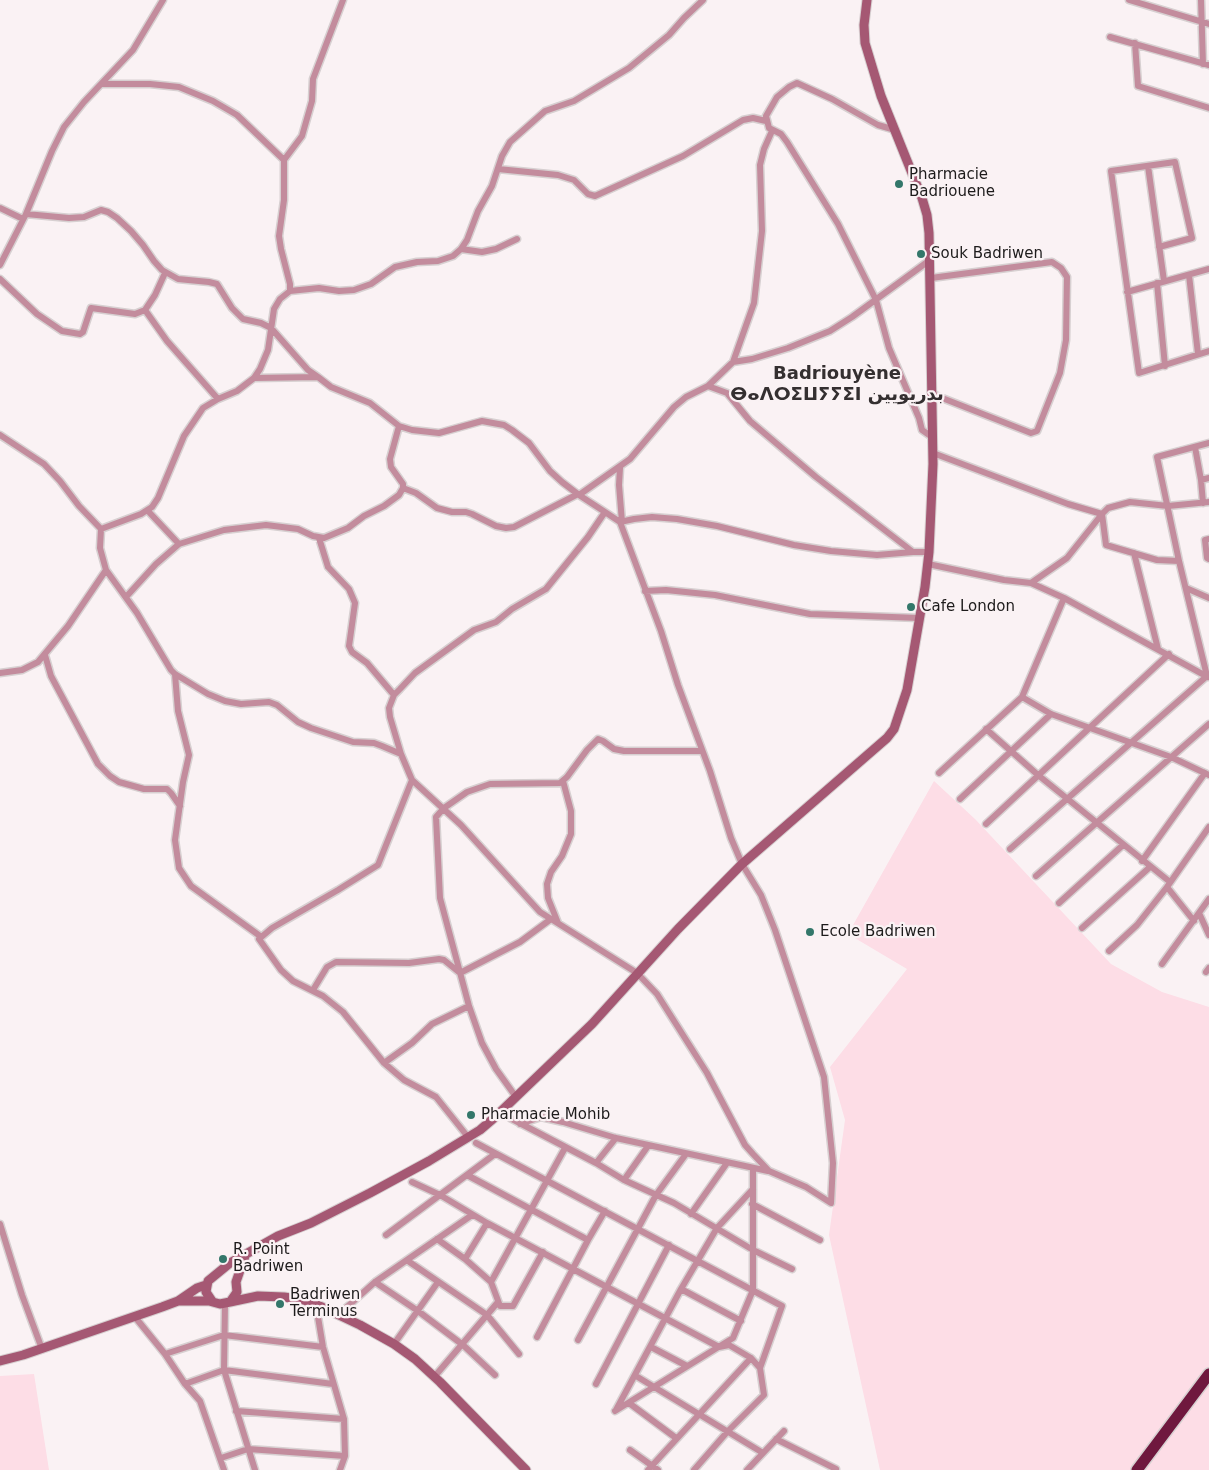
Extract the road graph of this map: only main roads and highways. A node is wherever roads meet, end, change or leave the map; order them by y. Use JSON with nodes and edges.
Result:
{"nodes":[{"id":1,"x":1209,"y":1374,"type":"edge"},
{"id":2,"x":1137,"y":1470,"type":"edge"}],
"edges":[{"from":1,"to":2,"type":"highway"}]}
